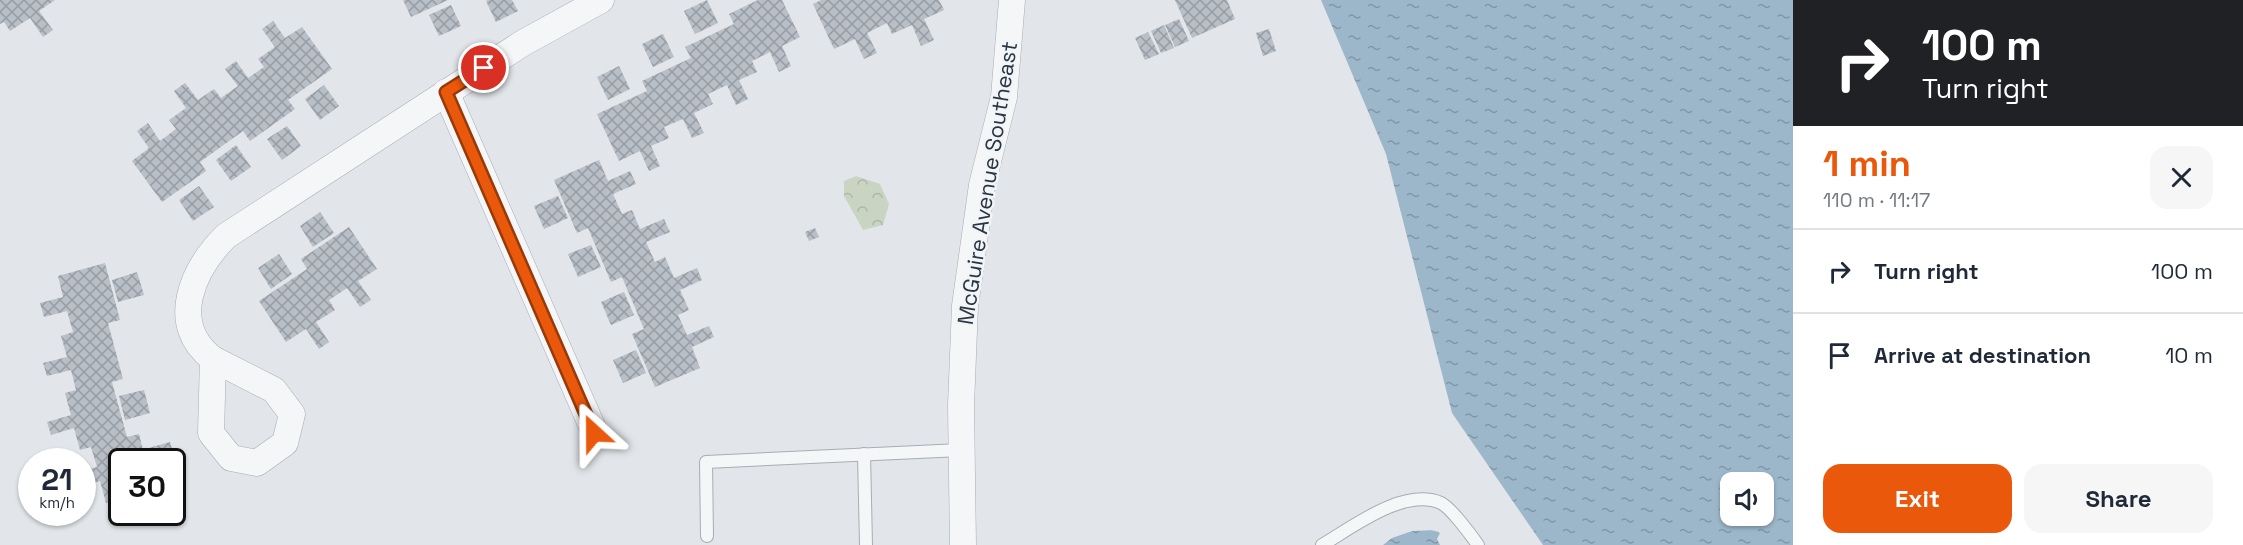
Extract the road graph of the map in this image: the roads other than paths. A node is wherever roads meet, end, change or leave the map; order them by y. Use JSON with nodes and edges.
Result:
{"nodes":[{"id":1,"x":601,"y":0,"type":"edge"},
{"id":2,"x":1012,"y":0,"type":"edge"},
{"id":3,"x":446,"y":92,"type":"junction"},
{"id":4,"x":213,"y":359,"type":"dead end"},
{"id":5,"x":594,"y":433,"type":"dead end"},
{"id":6,"x":961,"y":450,"type":"junction"},
{"id":7,"x":864,"y":454,"type":"junction"},
{"id":8,"x":708,"y":536,"type":"dead end"},
{"id":9,"x":866,"y":545,"type":"edge"},
{"id":10,"x":963,"y":545,"type":"edge"},
{"id":11,"x":1322,"y":545,"type":"edge"},
{"id":12,"x":1478,"y":545,"type":"edge"}],
"edges":[{"from":1,"to":3,"type":"street"},
{"from":2,"to":6,"type":"street","name":"McGuire Avenue Southeast"},
{"from":3,"to":4,"type":"street"},
{"from":3,"to":5,"type":"street"},
{"from":6,"to":7,"type":"lane"},
{"from":6,"to":10,"type":"street","name":"McGuire Avenue Southeast"},
{"from":7,"to":8,"type":"lane"},
{"from":7,"to":9,"type":"lane"},
{"from":11,"to":12,"type":"lane"}]}
